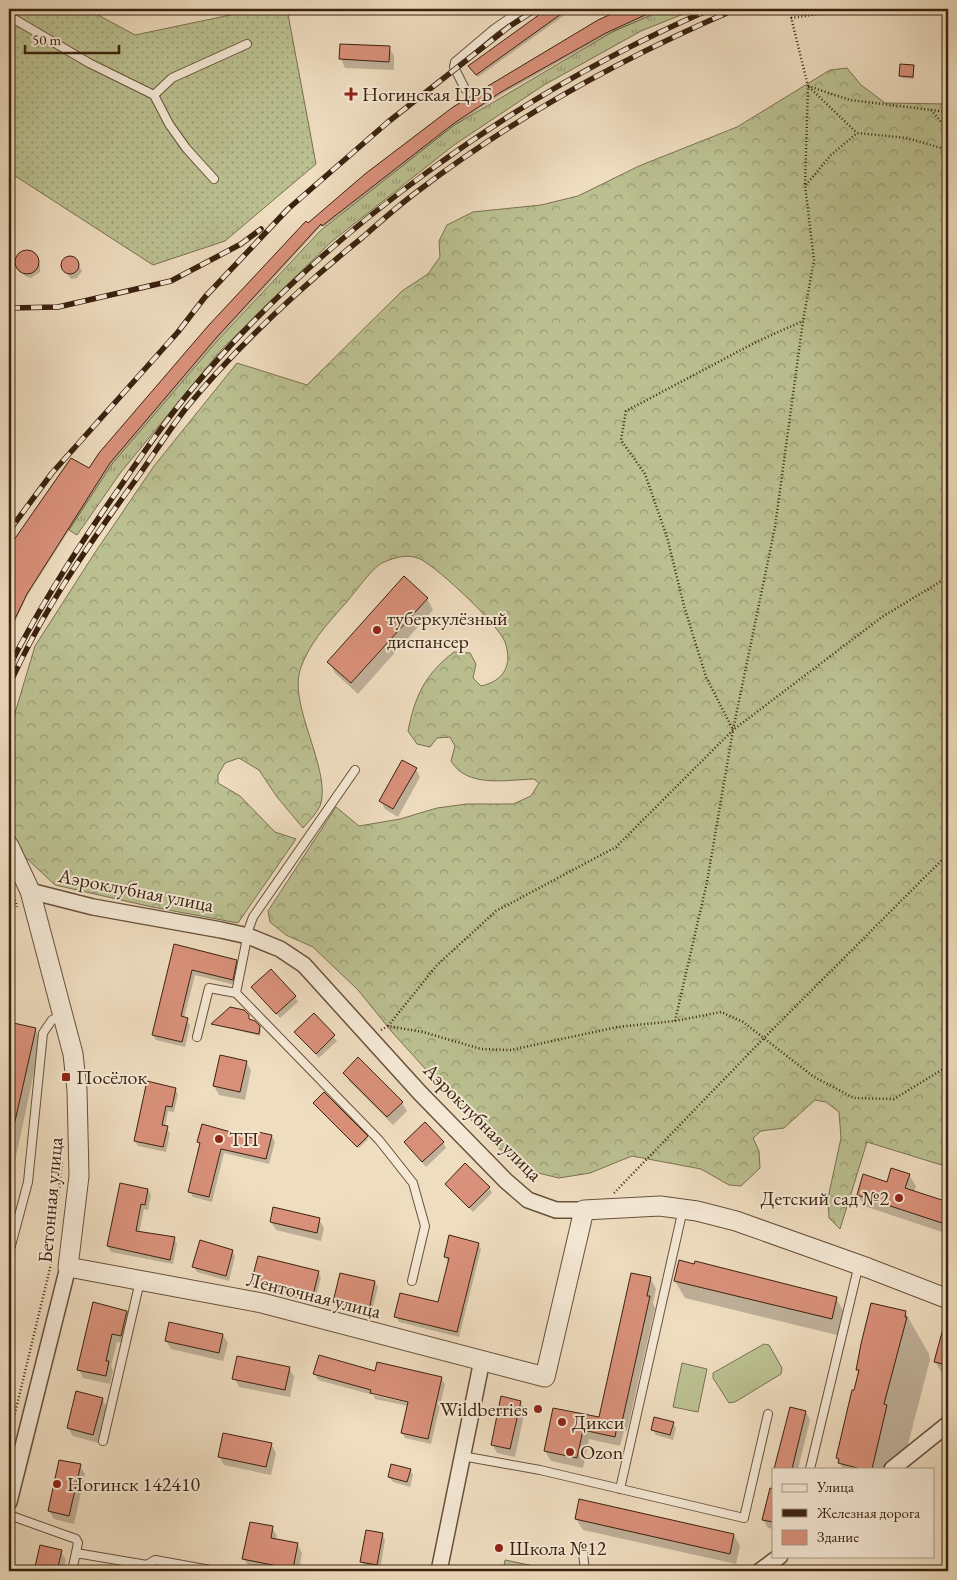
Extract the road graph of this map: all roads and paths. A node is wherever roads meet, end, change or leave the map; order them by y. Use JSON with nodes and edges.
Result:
{"nodes":[{"id":1,"x":523,"y":9,"type":"edge"},
{"id":2,"x":789,"y":9,"type":"edge"},
{"id":3,"x":853,"y":9,"type":"edge"},
{"id":4,"x":9,"y":16,"type":"edge"},
{"id":5,"x":791,"y":18,"type":"junction"},
{"id":6,"x":247,"y":44,"type":"dead end"},
{"id":7,"x":808,"y":86,"type":"junction"},
{"id":8,"x":465,"y":89,"type":"dead end"},
{"id":9,"x":154,"y":95,"type":"junction"},
{"id":10,"x":930,"y":109,"type":"junction"},
{"id":11,"x":948,"y":112,"type":"edge"},
{"id":12,"x":948,"y":130,"type":"edge"},
{"id":13,"x":857,"y":133,"type":"junction"},
{"id":14,"x":948,"y":150,"type":"edge"},
{"id":15,"x":214,"y":179,"type":"dead end"},
{"id":16,"x":806,"y":185,"type":"junction"},
{"id":17,"x":803,"y":321,"type":"junction"},
{"id":18,"x":948,"y":577,"type":"edge"},
{"id":19,"x":733,"y":730,"type":"junction"},
{"id":20,"x":355,"y":770,"type":"dead end"},
{"id":21,"x":9,"y":846,"type":"edge"},
{"id":22,"x":948,"y":854,"type":"edge"},
{"id":23,"x":11,"y":888,"type":"dead end"},
{"id":24,"x":30,"y":891,"type":"junction"},
{"id":25,"x":19,"y":914,"type":"dead end"},
{"id":26,"x":248,"y":936,"type":"junction"},
{"id":27,"x":236,"y":993,"type":"junction"},
{"id":28,"x":63,"y":1015,"type":"junction"},
{"id":29,"x":675,"y":1021,"type":"junction"},
{"id":30,"x":388,"y":1026,"type":"junction"},
{"id":31,"x":197,"y":1036,"type":"dead end"},
{"id":32,"x":369,"y":1036,"type":"junction"},
{"id":33,"x":764,"y":1038,"type":"junction"},
{"id":34,"x":948,"y":1066,"type":"edge"},
{"id":35,"x":62,"y":1154,"type":"dead end"},
{"id":36,"x":683,"y":1209,"type":"junction"},
{"id":37,"x":590,"y":1210,"type":"junction"},
{"id":38,"x":9,"y":1253,"type":"edge"},
{"id":39,"x":860,"y":1264,"type":"junction"},
{"id":40,"x":68,"y":1267,"type":"junction"},
{"id":41,"x":140,"y":1280,"type":"junction"},
{"id":42,"x":412,"y":1281,"type":"dead end"},
{"id":43,"x":948,"y":1299,"type":"edge"},
{"id":44,"x":482,"y":1360,"type":"junction"},
{"id":45,"x":768,"y":1414,"type":"dead end"},
{"id":46,"x":948,"y":1424,"type":"edge"},
{"id":47,"x":9,"y":1438,"type":"edge"},
{"id":48,"x":103,"y":1441,"type":"dead end"},
{"id":49,"x":462,"y":1456,"type":"junction"},
{"id":50,"x":810,"y":1468,"type":"edge"},
{"id":51,"x":893,"y":1468,"type":"edge"},
{"id":52,"x":620,"y":1489,"type":"junction"},
{"id":53,"x":9,"y":1502,"type":"edge"},
{"id":54,"x":9,"y":1514,"type":"edge"},
{"id":55,"x":76,"y":1553,"type":"junction"},
{"id":56,"x":583,"y":1554,"type":"dead end"},
{"id":57,"x":777,"y":1558,"type":"edge"},
{"id":58,"x":72,"y":1571,"type":"edge"},
{"id":59,"x":216,"y":1571,"type":"edge"},
{"id":60,"x":438,"y":1571,"type":"edge"},
{"id":61,"x":585,"y":1571,"type":"edge"},
{"id":62,"x":760,"y":1571,"type":"edge"}],
"edges":[{"from":1,"to":8,"type":"lane"},
{"from":2,"to":5,"type":"path"},
{"from":3,"to":5,"type":"path"},
{"from":4,"to":9,"type":"lane"},
{"from":5,"to":7,"type":"path"},
{"from":6,"to":9,"type":"lane"},
{"from":7,"to":10,"type":"path"},
{"from":7,"to":13,"type":"path"},
{"from":7,"to":16,"type":"path"},
{"from":9,"to":15,"type":"lane"},
{"from":10,"to":11,"type":"path"},
{"from":10,"to":12,"type":"path"},
{"from":13,"to":14,"type":"path"},
{"from":13,"to":16,"type":"path"},
{"from":16,"to":17,"type":"path"},
{"from":17,"to":19,"type":"path"},
{"from":17,"to":19,"type":"path"},
{"from":18,"to":19,"type":"path"},
{"from":19,"to":29,"type":"path"},
{"from":19,"to":30,"type":"path"},
{"from":20,"to":26,"type":"lane"},
{"from":21,"to":24,"type":"street","name":"Бетонная улица"},
{"from":22,"to":33,"type":"path"},
{"from":23,"to":25,"type":"path"},
{"from":24,"to":26,"type":"street","name":"Аэроклубная улица"},
{"from":24,"to":28,"type":"street","name":"Бетонная улица"},
{"from":26,"to":27,"type":"lane"},
{"from":26,"to":32,"type":"street","name":"Аэроклубная улица"},
{"from":27,"to":31,"type":"lane"},
{"from":27,"to":42,"type":"lane"},
{"from":28,"to":38,"type":"lane"},
{"from":28,"to":40,"type":"street","name":"Бетонная улица"},
{"from":29,"to":30,"type":"path"},
{"from":29,"to":33,"type":"path"},
{"from":30,"to":32,"type":"path"},
{"from":32,"to":37,"type":"street","name":"Аэроклубная улица"},
{"from":33,"to":34,"type":"path"},
{"from":33,"to":37,"type":"path"},
{"from":35,"to":47,"type":"path"},
{"from":36,"to":37,"type":"street","name":"Аэроклубная улица"},
{"from":36,"to":39,"type":"street","name":"Аэроклубная улица"},
{"from":36,"to":52,"type":"lane"},
{"from":37,"to":44,"type":"street","name":"Ленточная улица"},
{"from":39,"to":43,"type":"street","name":"Аэроклубная улица"},
{"from":39,"to":50,"type":"lane"},
{"from":40,"to":41,"type":"street","name":"Ленточная улица"},
{"from":40,"to":53,"type":"street","name":"Бетонная улица"},
{"from":41,"to":44,"type":"street","name":"Ленточная улица"},
{"from":41,"to":48,"type":"lane"},
{"from":44,"to":49,"type":"street"},
{"from":45,"to":52,"type":"lane"},
{"from":46,"to":51,"type":"street"},
{"from":49,"to":52,"type":"lane"},
{"from":49,"to":60,"type":"street"},
{"from":54,"to":55,"type":"lane"},
{"from":55,"to":58,"type":"lane"},
{"from":55,"to":59,"type":"lane"},
{"from":56,"to":61,"type":"lane"},
{"from":57,"to":62,"type":"street"}]}
